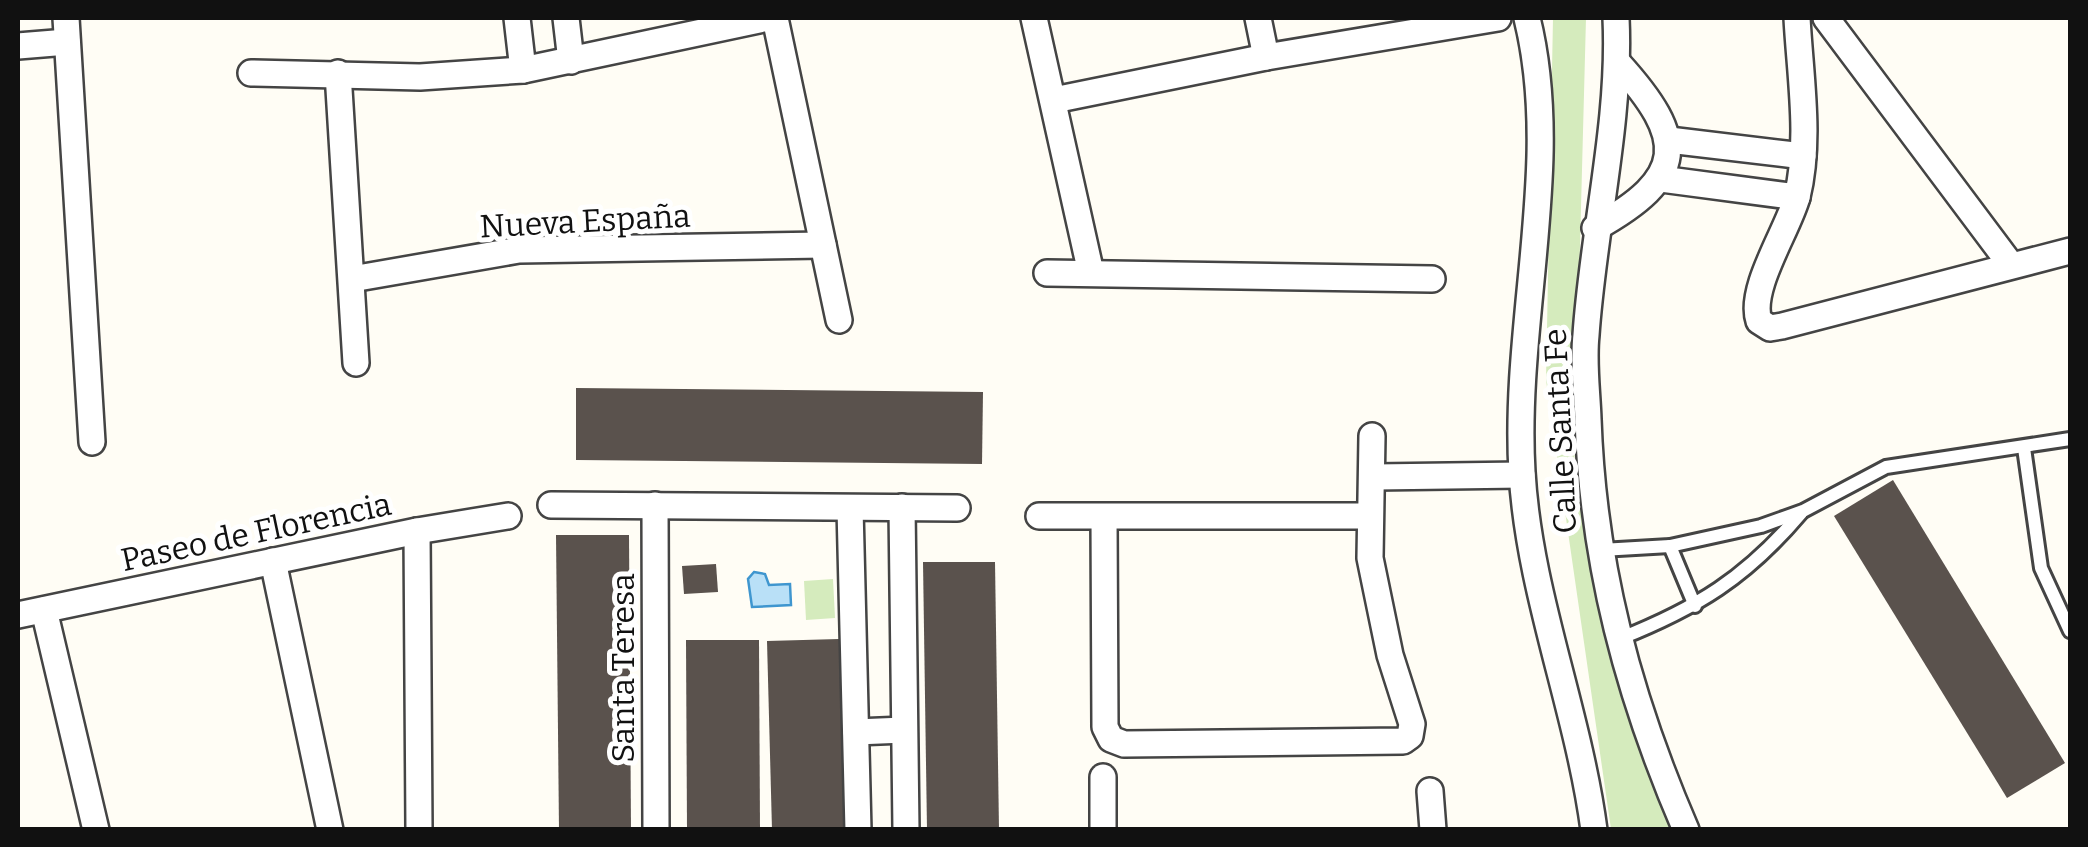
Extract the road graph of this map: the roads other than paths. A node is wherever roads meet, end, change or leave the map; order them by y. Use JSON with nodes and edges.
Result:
{"nodes":[{"id":1,"x":517,"y":18,"type":"edge"},
{"id":2,"x":566,"y":18,"type":"edge"},
{"id":3,"x":772,"y":18,"type":"edge"},
{"id":4,"x":1034,"y":18,"type":"edge"},
{"id":5,"x":1258,"y":18,"type":"edge"},
{"id":6,"x":1498,"y":18,"type":"edge"},
{"id":7,"x":1528,"y":18,"type":"edge"},
{"id":8,"x":1616,"y":18,"type":"edge"},
{"id":9,"x":1797,"y":18,"type":"edge"},
{"id":10,"x":1826,"y":18,"type":"edge"},
{"id":11,"x":66,"y":30,"type":"edge"},
{"id":12,"x":18,"y":46,"type":"edge"},
{"id":13,"x":1266,"y":57,"type":"junction"},
{"id":14,"x":572,"y":61,"type":"junction"},
{"id":15,"x":1618,"y":64,"type":"junction"},
{"id":16,"x":523,"y":70,"type":"junction"},
{"id":17,"x":251,"y":73,"type":"dead end"},
{"id":18,"x":338,"y":73,"type":"junction"},
{"id":19,"x":1054,"y":100,"type":"junction"},
{"id":20,"x":1669,"y":140,"type":"junction"},
{"id":21,"x":1802,"y":156,"type":"junction"},
{"id":22,"x":1662,"y":179,"type":"junction"},
{"id":23,"x":1796,"y":197,"type":"junction"},
{"id":24,"x":1595,"y":228,"type":"junction"},
{"id":25,"x":823,"y":245,"type":"junction"},
{"id":26,"x":2070,"y":250,"type":"edge"},
{"id":27,"x":2012,"y":265,"type":"junction"},
{"id":28,"x":1092,"y":273,"type":"junction"},
{"id":29,"x":1047,"y":274,"type":"dead end"},
{"id":30,"x":352,"y":279,"type":"junction"},
{"id":31,"x":1432,"y":280,"type":"dead end"},
{"id":32,"x":839,"y":320,"type":"dead end"},
{"id":33,"x":356,"y":364,"type":"dead end"},
{"id":34,"x":1372,"y":436,"type":"dead end"},
{"id":35,"x":2070,"y":439,"type":"edge"},
{"id":36,"x":92,"y":442,"type":"dead end"},
{"id":37,"x":2024,"y":448,"type":"junction"},
{"id":38,"x":1522,"y":475,"type":"junction"},
{"id":39,"x":1374,"y":476,"type":"junction"},
{"id":40,"x":551,"y":504,"type":"dead end"},
{"id":41,"x":655,"y":505,"type":"junction"},
{"id":42,"x":850,"y":508,"type":"junction"},
{"id":43,"x":902,"y":508,"type":"junction"},
{"id":44,"x":957,"y":508,"type":"dead end"},
{"id":45,"x":1803,"y":511,"type":"junction"},
{"id":46,"x":508,"y":516,"type":"dead end"},
{"id":47,"x":1039,"y":516,"type":"dead end"},
{"id":48,"x":1369,"y":516,"type":"junction"},
{"id":49,"x":1104,"y":518,"type":"junction"},
{"id":50,"x":417,"y":531,"type":"junction"},
{"id":51,"x":1670,"y":546,"type":"junction"},
{"id":52,"x":1598,"y":550,"type":"junction"},
{"id":53,"x":273,"y":561,"type":"junction"},
{"id":54,"x":1695,"y":606,"type":"junction"},
{"id":55,"x":44,"y":610,"type":"junction"},
{"id":56,"x":18,"y":615,"type":"edge"},
{"id":57,"x":2070,"y":631,"type":"edge"},
{"id":58,"x":1617,"y":640,"type":"junction"},
{"id":59,"x":904,"y":730,"type":"junction"},
{"id":60,"x":856,"y":732,"type":"junction"},
{"id":61,"x":1103,"y":776,"type":"dead end"},
{"id":62,"x":1430,"y":790,"type":"dead end"},
{"id":63,"x":96,"y":830,"type":"edge"},
{"id":64,"x":330,"y":830,"type":"edge"},
{"id":65,"x":419,"y":830,"type":"edge"},
{"id":66,"x":656,"y":830,"type":"edge"},
{"id":67,"x":858,"y":830,"type":"edge"},
{"id":68,"x":906,"y":830,"type":"edge"},
{"id":69,"x":1102,"y":830,"type":"edge"},
{"id":70,"x":1433,"y":830,"type":"edge"},
{"id":71,"x":1594,"y":830,"type":"edge"},
{"id":72,"x":1686,"y":830,"type":"edge"}],
"edges":[{"from":1,"to":16,"type":"street"},
{"from":2,"to":14,"type":"street"},
{"from":3,"to":14,"type":"street"},
{"from":3,"to":25,"type":"street"},
{"from":4,"to":19,"type":"street"},
{"from":5,"to":13,"type":"street"},
{"from":6,"to":13,"type":"street"},
{"from":7,"to":38,"type":"street","name":"Calle Santa Fe"},
{"from":8,"to":15,"type":"street","name":"Calle Santa Fe"},
{"from":9,"to":21,"type":"street"},
{"from":10,"to":27,"type":"street"},
{"from":11,"to":12,"type":"street"},
{"from":11,"to":36,"type":"street"},
{"from":13,"to":19,"type":"street"},
{"from":14,"to":16,"type":"street"},
{"from":15,"to":20,"type":"street"},
{"from":15,"to":24,"type":"street","name":"Calle Santa Fe"},
{"from":16,"to":18,"type":"street"},
{"from":17,"to":18,"type":"street"},
{"from":18,"to":30,"type":"street"},
{"from":19,"to":28,"type":"street"},
{"from":20,"to":21,"type":"street"},
{"from":20,"to":22,"type":"street"},
{"from":21,"to":23,"type":"street"},
{"from":22,"to":23,"type":"street"},
{"from":22,"to":24,"type":"street"},
{"from":23,"to":27,"type":"street"},
{"from":24,"to":52,"type":"street","name":"Calle Santa Fe"},
{"from":25,"to":30,"type":"street","name":"Nueva España"},
{"from":25,"to":32,"type":"street"},
{"from":26,"to":27,"type":"street"},
{"from":28,"to":29,"type":"street"},
{"from":28,"to":31,"type":"street"},
{"from":30,"to":33,"type":"street"},
{"from":34,"to":39,"type":"street"},
{"from":35,"to":37,"type":"lane"},
{"from":37,"to":45,"type":"lane"},
{"from":37,"to":57,"type":"lane"},
{"from":38,"to":39,"type":"street"},
{"from":38,"to":71,"type":"street","name":"Calle Santa Fe"},
{"from":39,"to":48,"type":"street"},
{"from":40,"to":41,"type":"street"},
{"from":41,"to":42,"type":"street"},
{"from":41,"to":66,"type":"street","name":"Santa Teresa"},
{"from":42,"to":43,"type":"street"},
{"from":42,"to":60,"type":"street"},
{"from":43,"to":44,"type":"street"},
{"from":43,"to":59,"type":"street"},
{"from":45,"to":51,"type":"lane"},
{"from":45,"to":54,"type":"lane"},
{"from":46,"to":50,"type":"street","name":"Paseo de Florencia"},
{"from":47,"to":49,"type":"street"},
{"from":48,"to":49,"type":"street"},
{"from":48,"to":49,"type":"street"},
{"from":50,"to":53,"type":"street","name":"Paseo de Florencia"},
{"from":50,"to":65,"type":"street"},
{"from":51,"to":52,"type":"lane"},
{"from":51,"to":54,"type":"lane"},
{"from":52,"to":58,"type":"street","name":"Calle Santa Fe"},
{"from":53,"to":55,"type":"street","name":"Paseo de Florencia"},
{"from":53,"to":64,"type":"street"},
{"from":54,"to":58,"type":"lane"},
{"from":55,"to":56,"type":"street","name":"Paseo de Florencia"},
{"from":55,"to":63,"type":"street"},
{"from":58,"to":72,"type":"street","name":"Calle Santa Fe"},
{"from":59,"to":60,"type":"street"},
{"from":59,"to":68,"type":"street"},
{"from":60,"to":67,"type":"street"},
{"from":61,"to":69,"type":"street"},
{"from":62,"to":70,"type":"street"}]}
